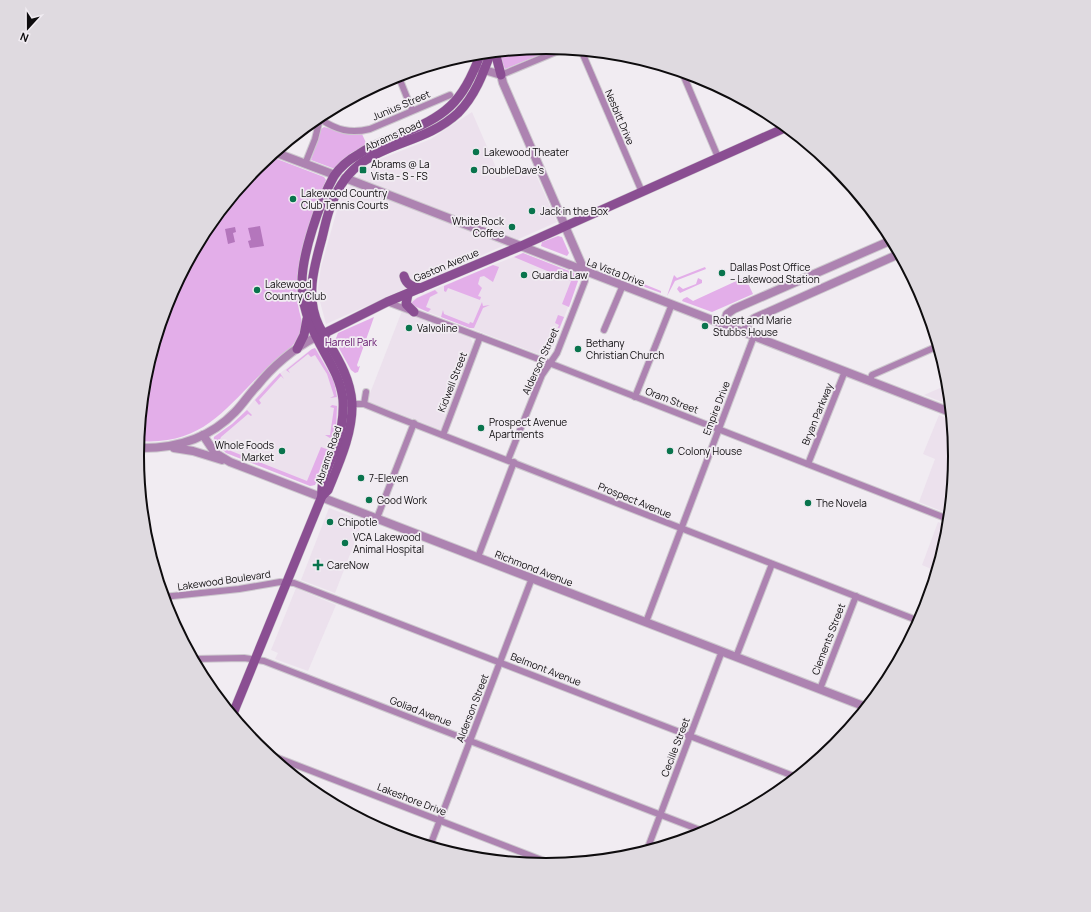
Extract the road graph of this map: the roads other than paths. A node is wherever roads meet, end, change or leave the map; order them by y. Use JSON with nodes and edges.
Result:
{"nodes":[{"id":1,"x":551,"y":54,"type":"edge"},
{"id":2,"x":584,"y":56,"type":"edge"},
{"id":3,"x":496,"y":57,"type":"edge"},
{"id":4,"x":487,"y":58,"type":"edge"},
{"id":5,"x":481,"y":59,"type":"edge"},
{"id":6,"x":480,"y":69,"type":"junction"},
{"id":7,"x":501,"y":75,"type":"junction"},
{"id":8,"x":685,"y":79,"type":"edge"},
{"id":9,"x":400,"y":82,"type":"edge"},
{"id":10,"x":469,"y":83,"type":"junction"},
{"id":11,"x":450,"y":95,"type":"dead end"},
{"id":12,"x":412,"y":110,"type":"junction"},
{"id":13,"x":325,"y":120,"type":"edge"},
{"id":14,"x":318,"y":125,"type":"edge"},
{"id":15,"x":441,"y":126,"type":"junction"},
{"id":16,"x":780,"y":130,"type":"edge"},
{"id":17,"x":280,"y":154,"type":"edge"},
{"id":18,"x":718,"y":157,"type":"junction"},
{"id":19,"x":304,"y":164,"type":"junction"},
{"id":20,"x":335,"y":175,"type":"junction"},
{"id":21,"x":345,"y":178,"type":"junction"},
{"id":22,"x":642,"y":192,"type":"junction"},
{"id":23,"x":564,"y":225,"type":"junction"},
{"id":24,"x":886,"y":243,"type":"edge"},
{"id":25,"x":521,"y":246,"type":"junction"},
{"id":26,"x":308,"y":249,"type":"junction"},
{"id":27,"x":867,"y":251,"type":"junction"},
{"id":28,"x":318,"y":252,"type":"junction"},
{"id":29,"x":894,"y":256,"type":"edge"},
{"id":30,"x":872,"y":265,"type":"junction"},
{"id":31,"x":584,"y":270,"type":"junction"},
{"id":32,"x":404,"y":276,"type":"dead end"},
{"id":33,"x":623,"y":285,"type":"junction"},
{"id":34,"x":420,"y":288,"type":"junction"},
{"id":35,"x":408,"y":294,"type":"junction"},
{"id":36,"x":387,"y":302,"type":"junction"},
{"id":37,"x":672,"y":304,"type":"junction"},
{"id":38,"x":414,"y":312,"type":"junction"},
{"id":39,"x":307,"y":315,"type":"junction"},
{"id":40,"x":724,"y":324,"type":"junction"},
{"id":41,"x":604,"y":330,"type":"dead end"},
{"id":42,"x":744,"y":332,"type":"junction"},
{"id":43,"x":320,"y":335,"type":"junction"},
{"id":44,"x":754,"y":336,"type":"junction"},
{"id":45,"x":480,"y":337,"type":"junction"},
{"id":46,"x":933,"y":348,"type":"edge"},
{"id":47,"x":297,"y":349,"type":"junction"},
{"id":48,"x":550,"y":363,"type":"junction"},
{"id":49,"x":845,"y":371,"type":"junction"},
{"id":50,"x":870,"y":381,"type":"junction"},
{"id":51,"x":366,"y":392,"type":"dead end"},
{"id":52,"x":636,"y":397,"type":"junction"},
{"id":53,"x":347,"y":404,"type":"junction"},
{"id":54,"x":364,"y":404,"type":"junction"},
{"id":55,"x":945,"y":410,"type":"edge"},
{"id":56,"x":414,"y":423,"type":"junction"},
{"id":57,"x":719,"y":429,"type":"junction"},
{"id":58,"x":203,"y":435,"type":"junction"},
{"id":59,"x":443,"y":435,"type":"junction"},
{"id":60,"x":163,"y":447,"type":"junction"},
{"id":61,"x":144,"y":448,"type":"edge"},
{"id":62,"x":511,"y":461,"type":"junction"},
{"id":63,"x":230,"y":462,"type":"junction"},
{"id":64,"x":808,"y":464,"type":"junction"},
{"id":65,"x":322,"y":496,"type":"junction"},
{"id":66,"x":943,"y":517,"type":"edge"},
{"id":67,"x":377,"y":518,"type":"junction"},
{"id":68,"x":682,"y":529,"type":"junction"},
{"id":69,"x":478,"y":556,"type":"junction"},
{"id":70,"x":772,"y":564,"type":"junction"},
{"id":71,"x":532,"y":578,"type":"junction"},
{"id":72,"x":288,"y":582,"type":"junction"},
{"id":73,"x":169,"y":596,"type":"edge"},
{"id":74,"x":856,"y":596,"type":"junction"},
{"id":75,"x":913,"y":619,"type":"edge"},
{"id":76,"x":646,"y":622,"type":"junction"},
{"id":77,"x":722,"y":651,"type":"junction"},
{"id":78,"x":736,"y":657,"type":"junction"},
{"id":79,"x":199,"y":660,"type":"edge"},
{"id":80,"x":257,"y":660,"type":"junction"},
{"id":81,"x":500,"y":662,"type":"junction"},
{"id":82,"x":820,"y":689,"type":"junction"},
{"id":83,"x":861,"y":705,"type":"edge"},
{"id":84,"x":235,"y":710,"type":"edge"},
{"id":85,"x":690,"y":736,"type":"junction"},
{"id":86,"x":470,"y":741,"type":"junction"},
{"id":87,"x":282,"y":760,"type":"edge"},
{"id":88,"x":790,"y":775,"type":"edge"},
{"id":89,"x":661,"y":815,"type":"junction"},
{"id":90,"x":440,"y":821,"type":"junction"},
{"id":91,"x":696,"y":828,"type":"edge"},
{"id":92,"x":432,"y":841,"type":"edge"},
{"id":93,"x":649,"y":844,"type":"edge"},
{"id":94,"x":535,"y":858,"type":"edge"}],
"edges":[{"from":1,"to":7,"type":"street"},
{"from":2,"to":22,"type":"street","name":"Nesbitt Drive"},
{"from":3,"to":7,"type":"main road"},
{"from":4,"to":6,"type":"main road","name":"Abrams Road"},
{"from":5,"to":6,"type":"main road","name":"Abrams Road"},
{"from":6,"to":7,"type":"street"},
{"from":6,"to":10,"type":"main road","name":"Abrams Road"},
{"from":6,"to":15,"type":"main road","name":"Abrams Road"},
{"from":7,"to":23,"type":"street"},
{"from":8,"to":18,"type":"street"},
{"from":9,"to":12,"type":"street"},
{"from":10,"to":15,"type":"main road"},
{"from":10,"to":20,"type":"main road","name":"Abrams Road"},
{"from":11,"to":12,"type":"street","name":"Junius Street"},
{"from":12,"to":13,"type":"street","name":"Junius Street"},
{"from":14,"to":19,"type":"street"},
{"from":15,"to":21,"type":"main road","name":"Abrams Road"},
{"from":16,"to":18,"type":"main road","name":"Gaston Avenue"},
{"from":17,"to":19,"type":"street","name":"La Vista Drive"},
{"from":18,"to":22,"type":"main road","name":"Gaston Avenue"},
{"from":19,"to":20,"type":"street","name":"La Vista Drive"},
{"from":20,"to":21,"type":"street","name":"La Vista Drive"},
{"from":20,"to":26,"type":"main road","name":"Abrams Road"},
{"from":21,"to":25,"type":"street","name":"La Vista Drive"},
{"from":21,"to":28,"type":"main road","name":"Abrams Road"},
{"from":22,"to":23,"type":"main road","name":"Gaston Avenue"},
{"from":23,"to":25,"type":"main road","name":"Gaston Avenue"},
{"from":23,"to":31,"type":"street"},
{"from":24,"to":27,"type":"street"},
{"from":25,"to":31,"type":"street","name":"La Vista Drive"},
{"from":25,"to":34,"type":"main road","name":"Gaston Avenue"},
{"from":26,"to":28,"type":"main road"},
{"from":26,"to":39,"type":"main road","name":"Abrams Road"},
{"from":27,"to":30,"type":"street"},
{"from":27,"to":40,"type":"street"},
{"from":28,"to":43,"type":"main road","name":"Abrams Road"},
{"from":29,"to":30,"type":"street"},
{"from":30,"to":42,"type":"street"},
{"from":31,"to":33,"type":"street","name":"La Vista Drive"},
{"from":31,"to":48,"type":"street","name":"Alderson Street"},
{"from":32,"to":34,"type":"main road"},
{"from":33,"to":37,"type":"street","name":"La Vista Drive"},
{"from":33,"to":41,"type":"street"},
{"from":34,"to":35,"type":"main road","name":"Gaston Avenue"},
{"from":35,"to":36,"type":"main road","name":"Gaston Avenue"},
{"from":35,"to":38,"type":"main road"},
{"from":36,"to":38,"type":"street","name":"Oram Street"},
{"from":36,"to":43,"type":"main road","name":"Gaston Avenue"},
{"from":37,"to":40,"type":"street","name":"La Vista Drive"},
{"from":37,"to":52,"type":"street"},
{"from":38,"to":45,"type":"street","name":"Oram Street"},
{"from":39,"to":43,"type":"main road","name":"Abrams Road"},
{"from":39,"to":47,"type":"main road"},
{"from":40,"to":42,"type":"street","name":"La Vista Drive"},
{"from":42,"to":44,"type":"street","name":"La Vista Drive"},
{"from":43,"to":47,"type":"street","name":"Gaston Avenue"},
{"from":43,"to":53,"type":"main road","name":"Abrams Road"},
{"from":44,"to":49,"type":"street","name":"La Vista Drive"},
{"from":44,"to":57,"type":"street","name":"Empire Drive"},
{"from":45,"to":48,"type":"street","name":"Oram Street"},
{"from":45,"to":59,"type":"street","name":"Kidwell Street"},
{"from":46,"to":50,"type":"street"},
{"from":47,"to":58,"type":"street","name":"Gaston Avenue"},
{"from":48,"to":52,"type":"street","name":"Oram Street"},
{"from":48,"to":62,"type":"street","name":"Alderson Street"},
{"from":49,"to":50,"type":"street","name":"La Vista Drive"},
{"from":49,"to":64,"type":"street","name":"Bryan Parkway"},
{"from":50,"to":55,"type":"street","name":"La Vista Drive"},
{"from":51,"to":54,"type":"street"},
{"from":52,"to":57,"type":"street","name":"Oram Street"},
{"from":53,"to":54,"type":"street","name":"Prospect Avenue"},
{"from":53,"to":65,"type":"main road","name":"Abrams Road"},
{"from":54,"to":56,"type":"street","name":"Prospect Avenue"},
{"from":56,"to":59,"type":"street","name":"Prospect Avenue"},
{"from":56,"to":67,"type":"street"},
{"from":57,"to":64,"type":"street","name":"Oram Street"},
{"from":57,"to":68,"type":"street","name":"Empire Drive"},
{"from":58,"to":60,"type":"street","name":"Gaston Avenue"},
{"from":58,"to":63,"type":"street","name":"Richmond Avenue"},
{"from":59,"to":62,"type":"street","name":"Prospect Avenue"},
{"from":60,"to":61,"type":"street","name":"Gaston Avenue"},
{"from":60,"to":63,"type":"street"},
{"from":62,"to":68,"type":"street","name":"Prospect Avenue"},
{"from":62,"to":69,"type":"street","name":"Alderson Street"},
{"from":63,"to":65,"type":"street","name":"Richmond Avenue"},
{"from":64,"to":66,"type":"street","name":"Oram Street"},
{"from":65,"to":67,"type":"street","name":"Richmond Avenue"},
{"from":65,"to":72,"type":"main road","name":"Abrams Road"},
{"from":67,"to":69,"type":"street","name":"Richmond Avenue"},
{"from":68,"to":70,"type":"street","name":"Prospect Avenue"},
{"from":68,"to":76,"type":"street","name":"Empire Drive"},
{"from":69,"to":71,"type":"street","name":"Richmond Avenue"},
{"from":70,"to":74,"type":"street","name":"Prospect Avenue"},
{"from":70,"to":78,"type":"street"},
{"from":71,"to":76,"type":"street","name":"Richmond Avenue"},
{"from":71,"to":81,"type":"street","name":"Alderson Street"},
{"from":72,"to":73,"type":"street","name":"Lakewood Boulevard"},
{"from":72,"to":80,"type":"main road","name":"Abrams Road"},
{"from":72,"to":81,"type":"street","name":"Belmont Avenue"},
{"from":74,"to":75,"type":"street","name":"Prospect Avenue"},
{"from":74,"to":82,"type":"street","name":"Clements Street"},
{"from":76,"to":77,"type":"street","name":"Richmond Avenue"},
{"from":77,"to":78,"type":"street","name":"Richmond Avenue"},
{"from":77,"to":85,"type":"street","name":"Cecille Street"},
{"from":78,"to":82,"type":"street","name":"Richmond Avenue"},
{"from":79,"to":80,"type":"street","name":"Goliad Avenue"},
{"from":80,"to":84,"type":"main road","name":"Abrams Road"},
{"from":80,"to":86,"type":"street","name":"Goliad Avenue"},
{"from":81,"to":85,"type":"street","name":"Belmont Avenue"},
{"from":81,"to":86,"type":"street","name":"Alderson Street"},
{"from":82,"to":83,"type":"street","name":"Richmond Avenue"},
{"from":85,"to":88,"type":"street","name":"Belmont Avenue"},
{"from":85,"to":89,"type":"street","name":"Cecille Street"},
{"from":86,"to":89,"type":"street","name":"Goliad Avenue"},
{"from":86,"to":90,"type":"street","name":"Alderson Street"},
{"from":87,"to":90,"type":"street","name":"Lakeshore Drive"},
{"from":89,"to":91,"type":"street","name":"Goliad Avenue"},
{"from":89,"to":93,"type":"street","name":"Cecille Street"},
{"from":90,"to":92,"type":"street","name":"Alderson Street"},
{"from":90,"to":94,"type":"street","name":"Lakeshore Drive"}]}
